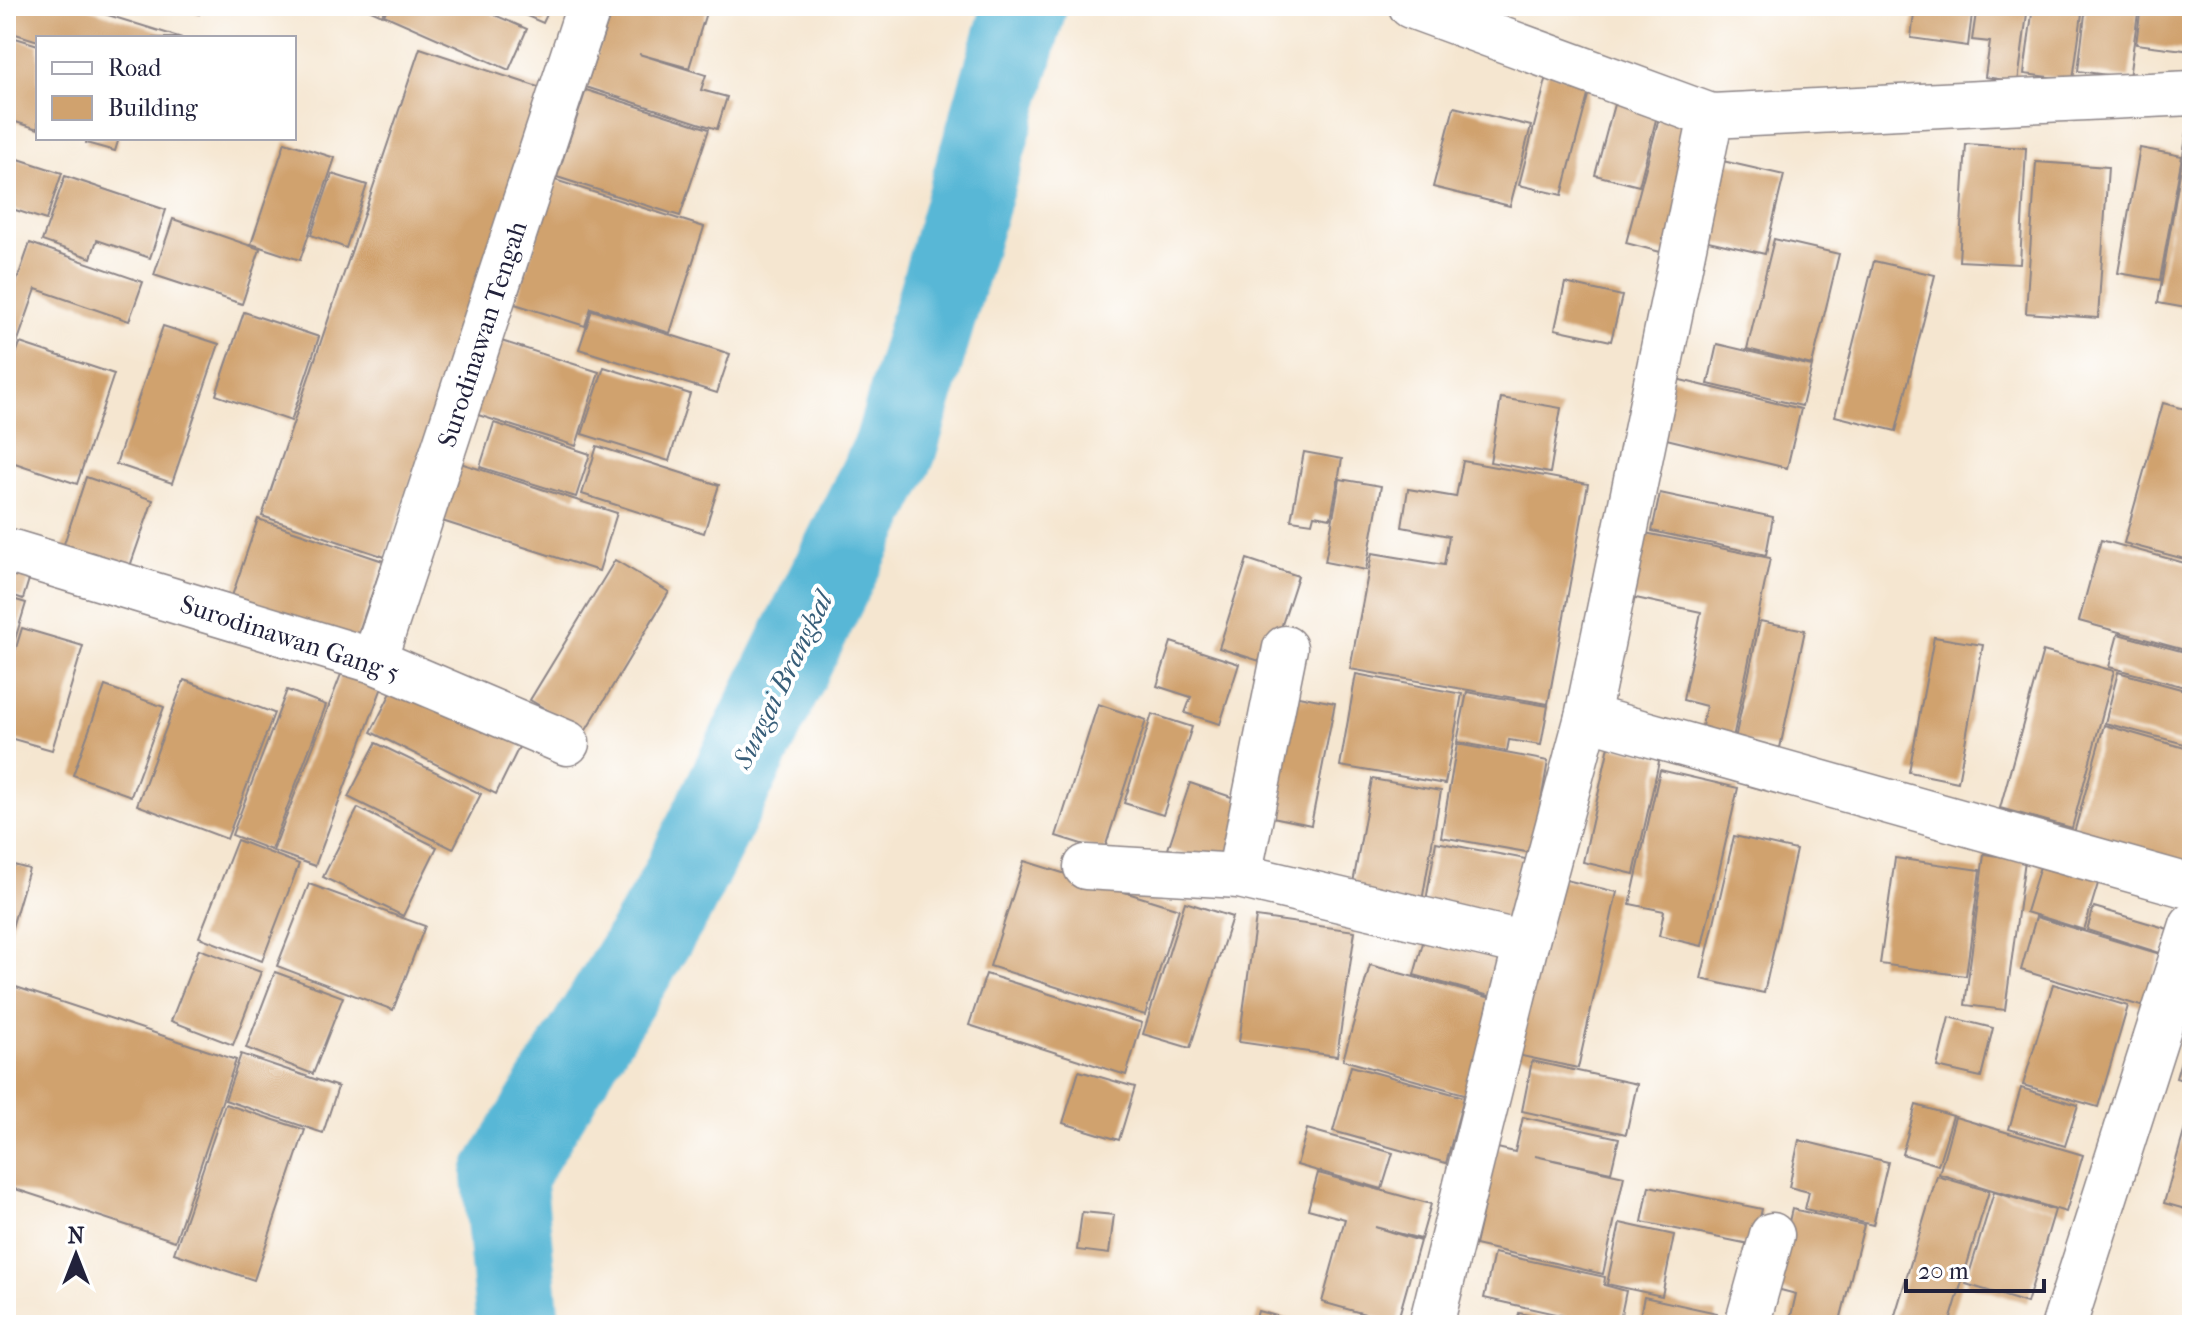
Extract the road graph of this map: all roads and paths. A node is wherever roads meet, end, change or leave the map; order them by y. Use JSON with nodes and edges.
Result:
{"nodes":[{"id":1,"x":589,"y":6,"type":"edge"},
{"id":2,"x":1411,"y":6,"type":"edge"},
{"id":3,"x":2192,"y":93,"type":"edge"},
{"id":4,"x":1711,"y":116,"type":"junction"},
{"id":5,"x":6,"y":550,"type":"edge"},
{"id":6,"x":1285,"y":648,"type":"dead end"},
{"id":7,"x":374,"y":661,"type":"junction"},
{"id":8,"x":1587,"y":717,"type":"junction"},
{"id":9,"x":567,"y":743,"type":"dead end"},
{"id":10,"x":1086,"y":867,"type":"dead end"},
{"id":11,"x":1239,"y":876,"type":"junction"},
{"id":12,"x":2192,"y":887,"type":"edge"},
{"id":13,"x":2192,"y":925,"type":"edge"},
{"id":14,"x":1526,"y":944,"type":"junction"},
{"id":15,"x":1772,"y":1235,"type":"dead end"},
{"id":16,"x":1431,"y":1325,"type":"edge"},
{"id":17,"x":1747,"y":1325,"type":"edge"},
{"id":18,"x":2064,"y":1325,"type":"edge"}],
"edges":[{"from":1,"to":7,"type":"street","name":"Surodinawan Tengah"},
{"from":2,"to":4,"type":"street"},
{"from":3,"to":4,"type":"street"},
{"from":4,"to":8,"type":"street"},
{"from":5,"to":7,"type":"street","name":"Surodinawan Gang 5"},
{"from":6,"to":11,"type":"street"},
{"from":7,"to":9,"type":"street","name":"Surodinawan Gang 5"},
{"from":8,"to":12,"type":"street"},
{"from":8,"to":14,"type":"street"},
{"from":10,"to":11,"type":"street"},
{"from":11,"to":14,"type":"street"},
{"from":13,"to":18,"type":"street"},
{"from":14,"to":16,"type":"street"},
{"from":15,"to":17,"type":"street"}]}
